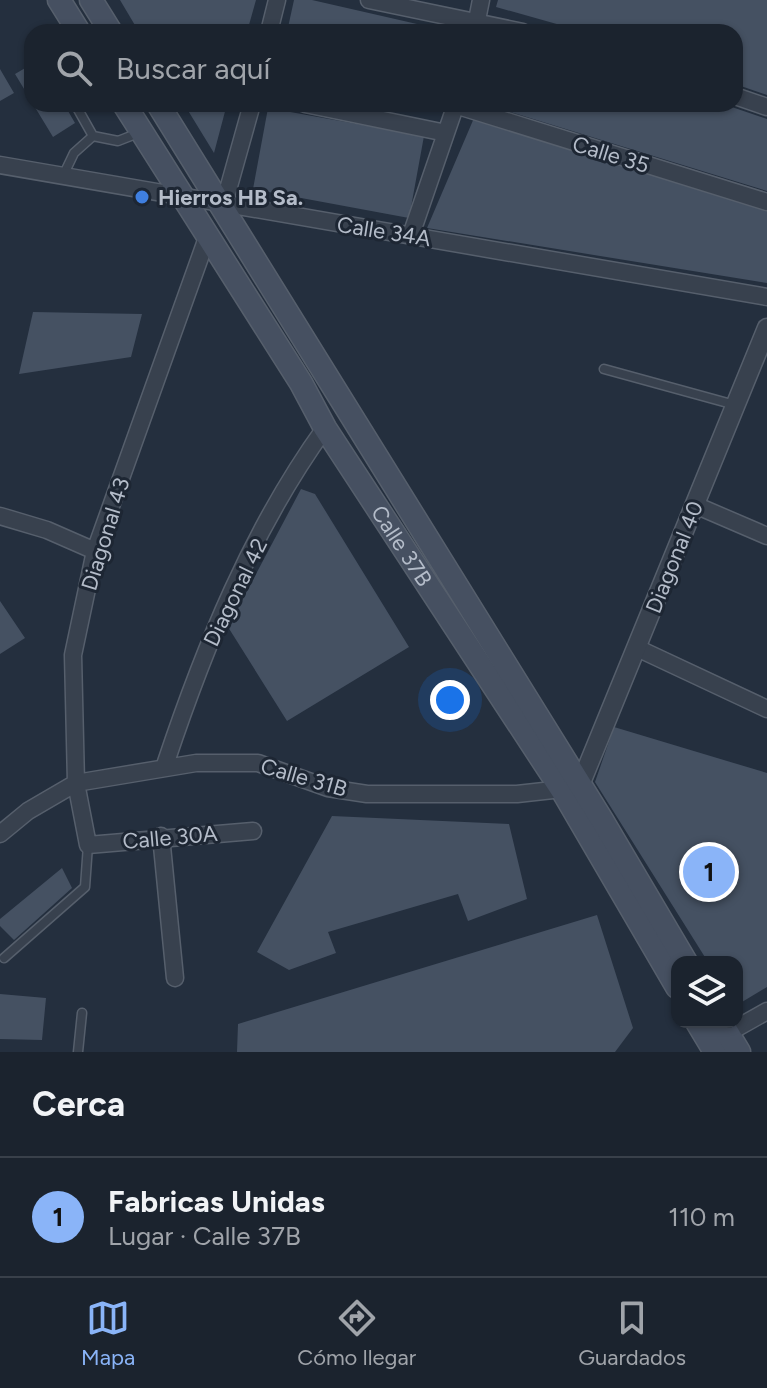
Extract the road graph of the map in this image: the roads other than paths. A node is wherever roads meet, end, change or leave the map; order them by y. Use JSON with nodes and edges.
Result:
{"nodes":[{"id":1,"x":59,"y":0,"type":"edge"},
{"id":2,"x":91,"y":0,"type":"edge"},
{"id":3,"x":277,"y":0,"type":"edge"},
{"id":4,"x":369,"y":0,"type":"edge"},
{"id":5,"x":481,"y":0,"type":"edge"},
{"id":6,"x":74,"y":24,"type":"edge"},
{"id":7,"x":106,"y":24,"type":"edge"},
{"id":8,"x":271,"y":24,"type":"edge"},
{"id":9,"x":464,"y":24,"type":"edge"},
{"id":10,"x":477,"y":24,"type":"edge"},
{"id":11,"x":743,"y":99,"type":"edge"},
{"id":12,"x":767,"y":107,"type":"edge"},
{"id":13,"x":80,"y":112,"type":"edge"},
{"id":14,"x":129,"y":112,"type":"edge"},
{"id":15,"x":163,"y":112,"type":"edge"},
{"id":16,"x":250,"y":112,"type":"edge"},
{"id":17,"x":344,"y":112,"type":"edge"},
{"id":18,"x":453,"y":112,"type":"edge"},
{"id":19,"x":481,"y":112,"type":"edge"},
{"id":20,"x":141,"y":132,"type":"junction"},
{"id":21,"x":446,"y":133,"type":"junction"},
{"id":22,"x":93,"y":136,"type":"junction"},
{"id":23,"x":0,"y":165,"type":"edge"},
{"id":24,"x":63,"y":176,"type":"junction"},
{"id":25,"x":181,"y":196,"type":"junction"},
{"id":26,"x":767,"y":202,"type":"edge"},
{"id":27,"x":224,"y":204,"type":"junction"},
{"id":28,"x":208,"y":235,"type":"junction"},
{"id":29,"x":411,"y":235,"type":"junction"},
{"id":30,"x":767,"y":297,"type":"edge"},
{"id":31,"x":767,"y":328,"type":"edge"},
{"id":32,"x":760,"y":365,"type":"edge"},
{"id":33,"x":604,"y":369,"type":"dead end"},
{"id":34,"x":736,"y":405,"type":"junction"},
{"id":35,"x":325,"y":428,"type":"junction"},
{"id":36,"x":695,"y":505,"type":"junction"},
{"id":37,"x":0,"y":516,"type":"edge"},
{"id":38,"x":767,"y":536,"type":"edge"},
{"id":39,"x":95,"y":551,"type":"junction"},
{"id":40,"x":637,"y":648,"type":"junction"},
{"id":41,"x":767,"y":709,"type":"edge"},
{"id":42,"x":165,"y":765,"type":"junction"},
{"id":43,"x":76,"y":783,"type":"junction"},
{"id":44,"x":571,"y":788,"type":"junction"},
{"id":45,"x":253,"y":831,"type":"dead end"},
{"id":46,"x":0,"y":834,"type":"edge"},
{"id":47,"x":161,"y":836,"type":"junction"},
{"id":48,"x":88,"y":845,"type":"junction"},
{"id":49,"x":682,"y":956,"type":"edge"},
{"id":50,"x":4,"y":958,"type":"dead end"},
{"id":51,"x":671,"y":976,"type":"edge"},
{"id":52,"x":175,"y":978,"type":"dead end"},
{"id":53,"x":767,"y":1011,"type":"edge"},
{"id":54,"x":82,"y":1013,"type":"dead end"},
{"id":55,"x":701,"y":1028,"type":"edge"},
{"id":56,"x":730,"y":1036,"type":"edge"},
{"id":57,"x":78,"y":1052,"type":"edge"},
{"id":58,"x":715,"y":1052,"type":"edge"}],
"edges":[{"from":1,"to":6,"type":"main road"},
{"from":2,"to":7,"type":"main road"},
{"from":3,"to":8,"type":"street"},
{"from":4,"to":9,"type":"street"},
{"from":5,"to":10,"type":"street"},
{"from":11,"to":12,"type":"street"},
{"from":13,"to":22,"type":"lane"},
{"from":14,"to":20,"type":"main road","name":"Calle 37B"},
{"from":15,"to":27,"type":"main road","name":"Calle 37B"},
{"from":16,"to":27,"type":"street"},
{"from":17,"to":21,"type":"street"},
{"from":18,"to":21,"type":"street"},
{"from":19,"to":26,"type":"street","name":"Calle 35"},
{"from":20,"to":22,"type":"lane"},
{"from":20,"to":25,"type":"main road","name":"Calle 37B"},
{"from":21,"to":29,"type":"street"},
{"from":22,"to":24,"type":"lane"},
{"from":23,"to":24,"type":"street","name":"Calle 34A"},
{"from":24,"to":25,"type":"street","name":"Calle 34A"},
{"from":25,"to":27,"type":"street","name":"Calle 34A"},
{"from":25,"to":28,"type":"main road","name":"Calle 37B"},
{"from":27,"to":29,"type":"street","name":"Calle 34A"},
{"from":27,"to":44,"type":"main road","name":"Calle 37B"},
{"from":28,"to":35,"type":"main road","name":"Calle 37B"},
{"from":28,"to":39,"type":"street","name":"Diagonal 43"},
{"from":29,"to":30,"type":"street","name":"Calle 34A"},
{"from":31,"to":32,"type":"street","name":"Diagonal 40"},
{"from":32,"to":34,"type":"street","name":"Diagonal 40"},
{"from":33,"to":34,"type":"lane"},
{"from":34,"to":36,"type":"street","name":"Diagonal 40"},
{"from":35,"to":42,"type":"street","name":"Diagonal 42"},
{"from":35,"to":44,"type":"main road","name":"Calle 37B"},
{"from":36,"to":38,"type":"street"},
{"from":36,"to":40,"type":"street","name":"Diagonal 40"},
{"from":37,"to":39,"type":"street"},
{"from":39,"to":43,"type":"street","name":"Diagonal 43"},
{"from":40,"to":41,"type":"street"},
{"from":40,"to":44,"type":"street","name":"Diagonal 40"},
{"from":42,"to":43,"type":"street","name":"Calle 31B"},
{"from":42,"to":44,"type":"street","name":"Calle 31B"},
{"from":43,"to":46,"type":"street","name":"Calle 31B"},
{"from":43,"to":48,"type":"street","name":"Diagonal 43"},
{"from":44,"to":49,"type":"main road","name":"Calle 37B"},
{"from":44,"to":51,"type":"main road","name":"Calle 37B"},
{"from":45,"to":47,"type":"street","name":"Calle 30A"},
{"from":47,"to":48,"type":"street","name":"Calle 30A"},
{"from":47,"to":52,"type":"street"},
{"from":48,"to":50,"type":"lane"},
{"from":53,"to":56,"type":"street"},
{"from":54,"to":57,"type":"lane"},
{"from":55,"to":58,"type":"main road"}]}
